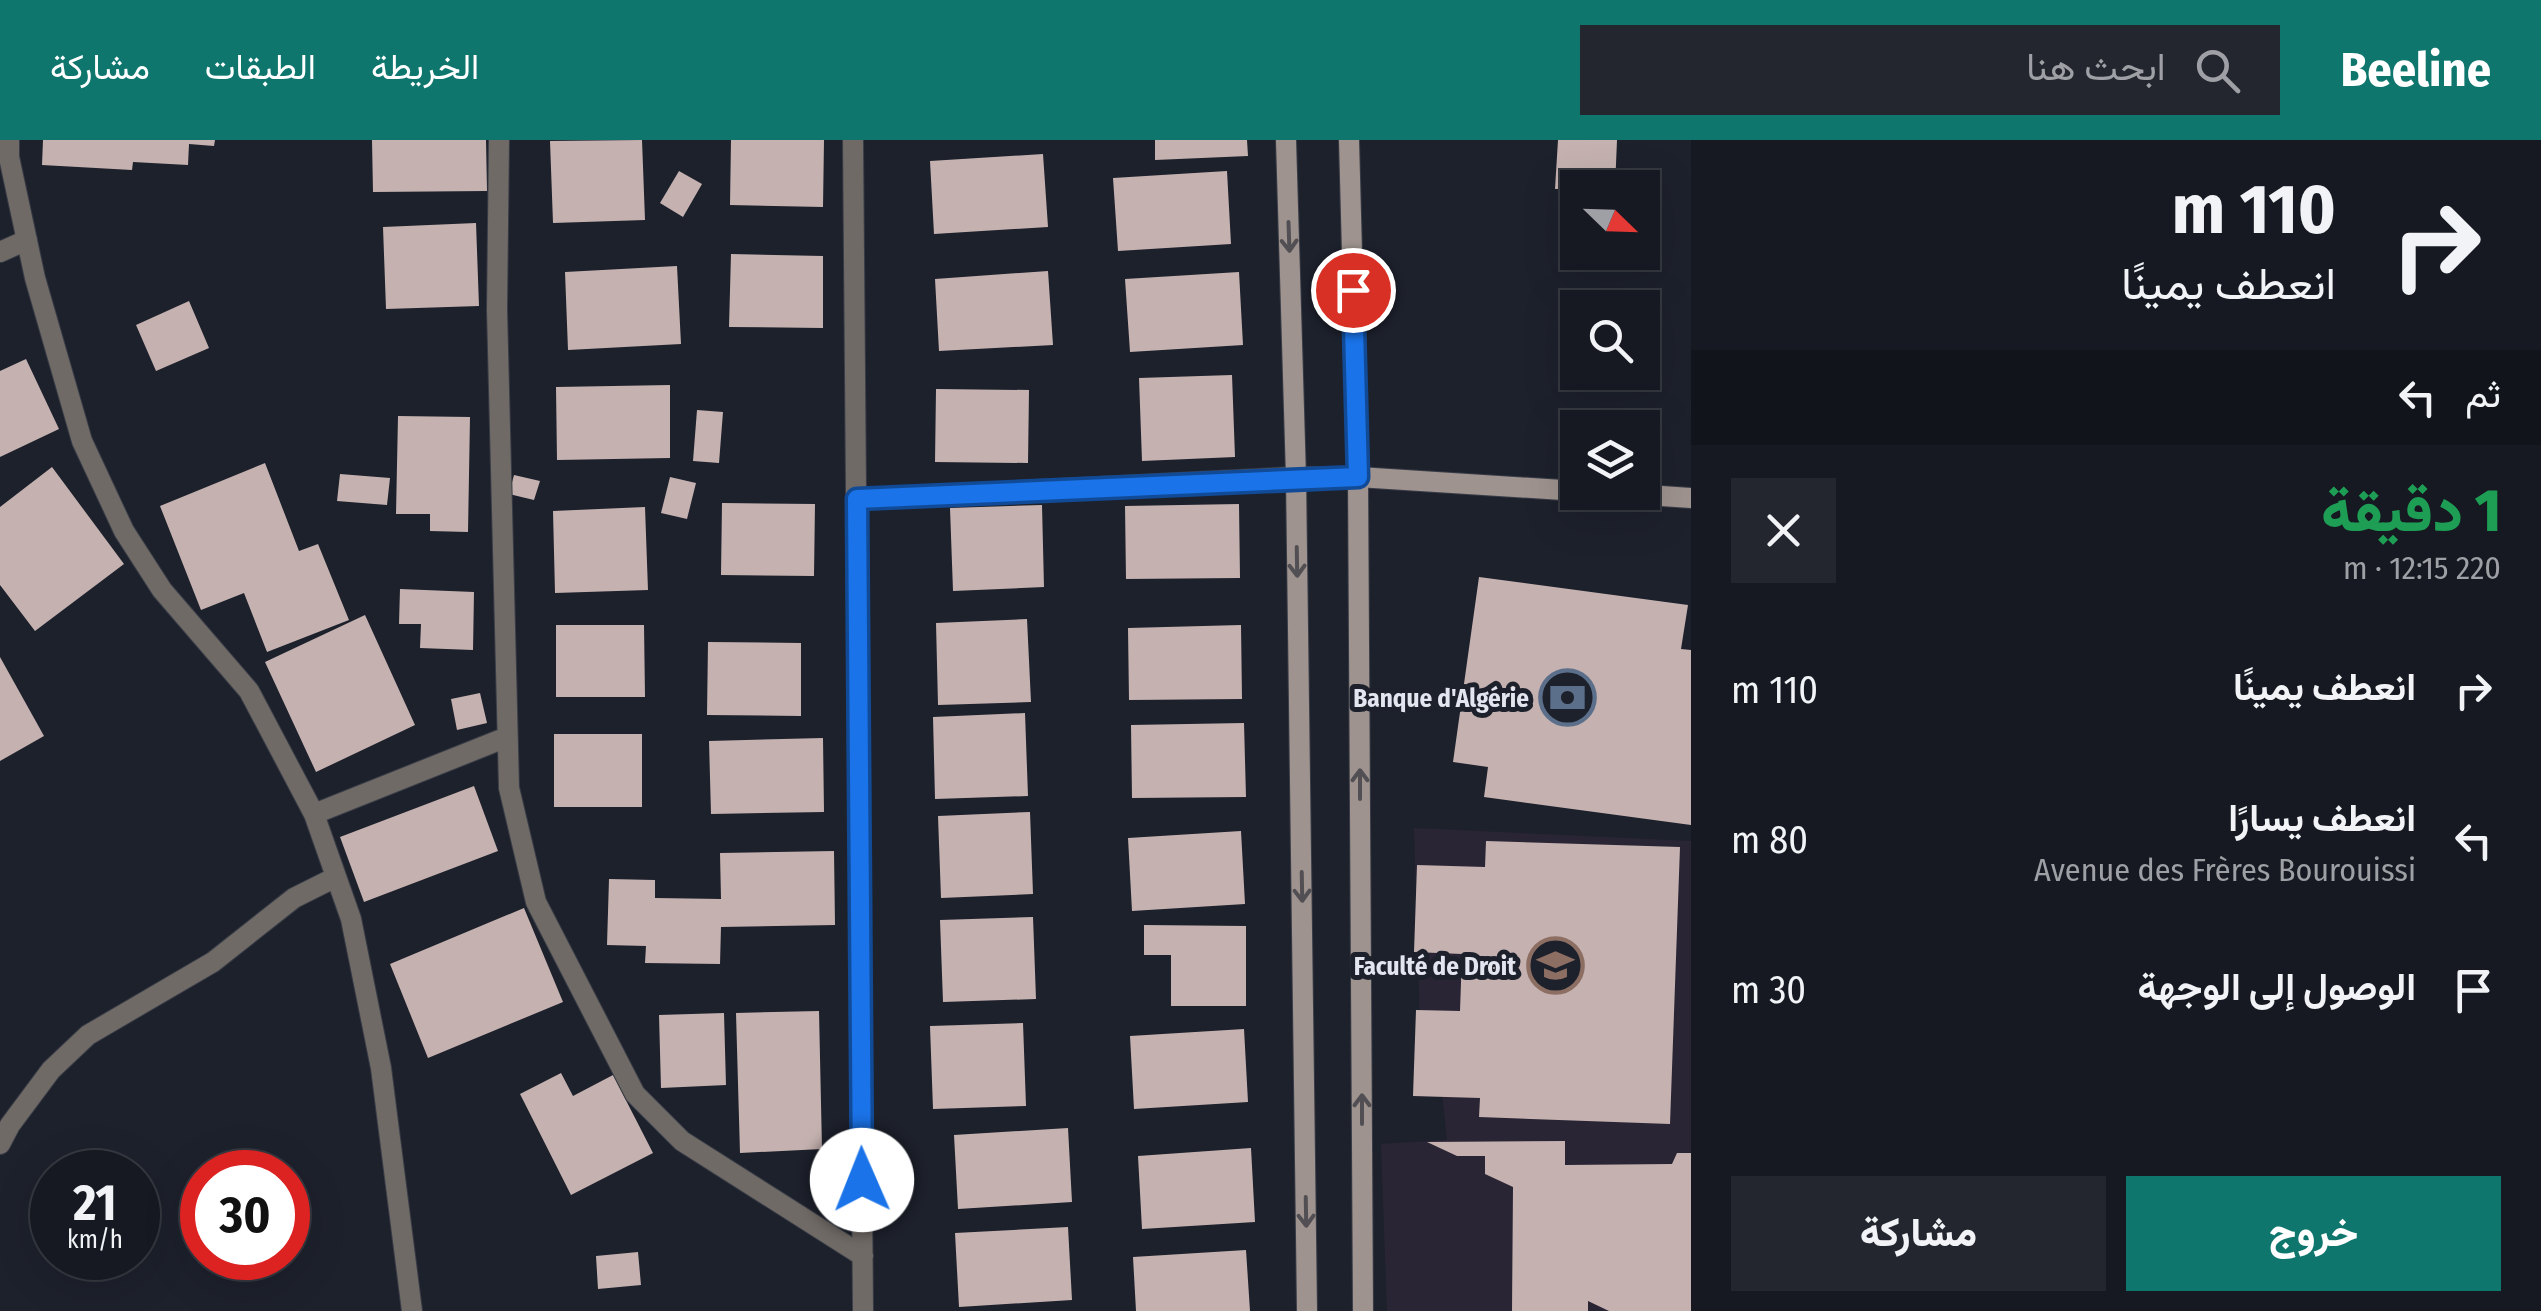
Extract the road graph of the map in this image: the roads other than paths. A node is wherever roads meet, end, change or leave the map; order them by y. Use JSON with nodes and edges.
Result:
{"nodes":[{"id":1,"x":9,"y":140,"type":"edge"},
{"id":2,"x":499,"y":140,"type":"edge"},
{"id":3,"x":853,"y":140,"type":"edge"},
{"id":4,"x":1286,"y":140,"type":"edge"},
{"id":5,"x":1349,"y":140,"type":"edge"},
{"id":6,"x":26,"y":240,"type":"junction"},
{"id":7,"x":0,"y":252,"type":"edge"},
{"id":8,"x":1296,"y":477,"type":"junction"},
{"id":9,"x":1358,"y":477,"type":"junction"},
{"id":10,"x":1560,"y":490,"type":"edge"},
{"id":11,"x":1660,"y":496,"type":"edge"},
{"id":12,"x":1691,"y":498,"type":"edge"},
{"id":13,"x":857,"y":499,"type":"junction"},
{"id":14,"x":508,"y":737,"type":"junction"},
{"id":15,"x":314,"y":814,"type":"junction"},
{"id":16,"x":336,"y":877,"type":"junction"},
{"id":17,"x":0,"y":1144,"type":"edge"},
{"id":18,"x":862,"y":1256,"type":"junction"},
{"id":19,"x":412,"y":1311,"type":"edge"},
{"id":20,"x":863,"y":1311,"type":"edge"},
{"id":21,"x":1307,"y":1311,"type":"edge"},
{"id":22,"x":1363,"y":1311,"type":"edge"}],
"edges":[{"from":1,"to":6,"type":"street"},
{"from":2,"to":14,"type":"street"},
{"from":3,"to":13,"type":"street"},
{"from":4,"to":8,"type":"main road","one_way":true},
{"from":5,"to":9,"type":"main road"},
{"from":6,"to":7,"type":"street"},
{"from":6,"to":15,"type":"street"},
{"from":8,"to":9,"type":"main road"},
{"from":8,"to":13,"type":"street"},
{"from":8,"to":21,"type":"main road","one_way":true},
{"from":9,"to":10,"type":"main road"},
{"from":22,"to":9,"type":"main road","one_way":true},
{"from":11,"to":12,"type":"main road"},
{"from":13,"to":18,"type":"street"},
{"from":14,"to":15,"type":"street"},
{"from":14,"to":18,"type":"street"},
{"from":15,"to":16,"type":"street"},
{"from":16,"to":17,"type":"street"},
{"from":16,"to":19,"type":"street"},
{"from":18,"to":20,"type":"street"}]}
